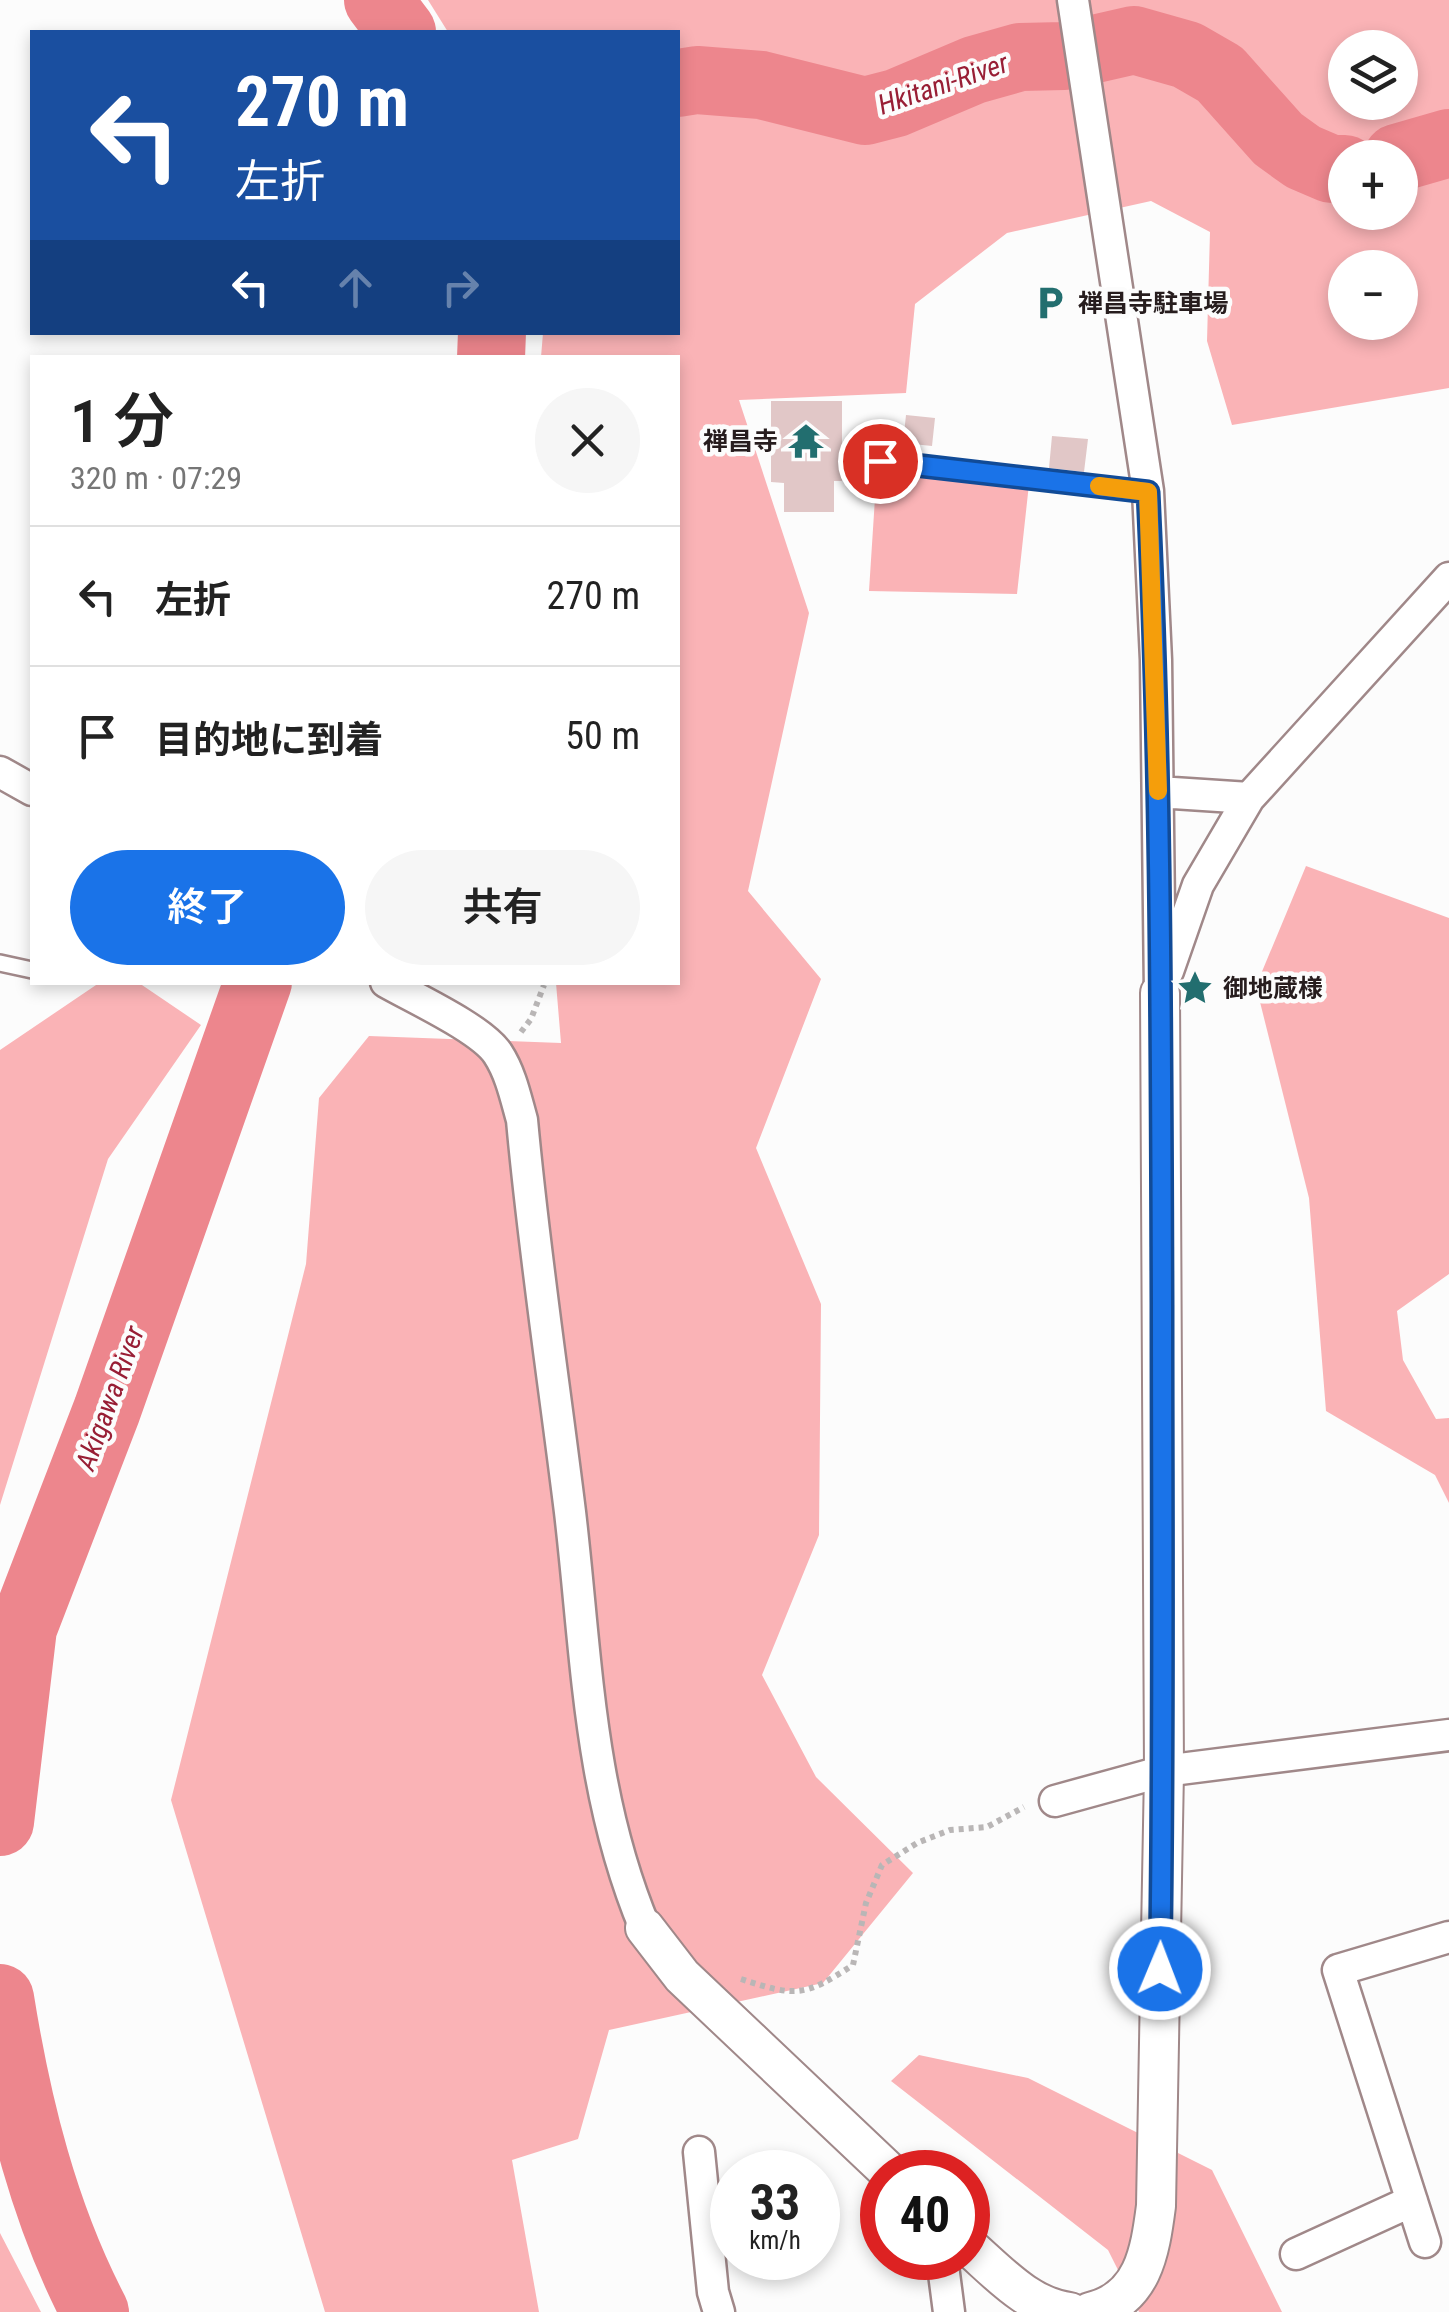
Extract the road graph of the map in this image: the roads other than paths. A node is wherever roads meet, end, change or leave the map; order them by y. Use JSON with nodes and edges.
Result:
{"nodes":[{"id":1,"x":1073,"y":0,"type":"edge"},
{"id":2,"x":880,"y":461,"type":"dead end"},
{"id":3,"x":1148,"y":492,"type":"junction"},
{"id":4,"x":1449,"y":578,"type":"edge"},
{"id":5,"x":0,"y":772,"type":"edge"},
{"id":6,"x":30,"y":789,"type":"edge"},
{"id":7,"x":1158,"y":792,"type":"junction"},
{"id":8,"x":1249,"y":798,"type":"junction"},
{"id":9,"x":0,"y":964,"type":"edge"},
{"id":10,"x":30,"y":970,"type":"edge"},
{"id":11,"x":391,"y":985,"type":"edge"},
{"id":12,"x":1160,"y":993,"type":"junction"},
{"id":13,"x":1449,"y":1735,"type":"edge"},
{"id":14,"x":1164,"y":1771,"type":"junction"},
{"id":15,"x":1055,"y":1801,"type":"road end"},
{"id":16,"x":646,"y":1928,"type":"joint"},
{"id":17,"x":1449,"y":1937,"type":"edge"},
{"id":18,"x":866,"y":2150,"type":"edge"},
{"id":19,"x":699,"y":2152,"type":"dead end"},
{"id":20,"x":1412,"y":2201,"type":"junction"},
{"id":21,"x":1425,"y":2242,"type":"dead end"},
{"id":22,"x":1296,"y":2254,"type":"dead end"},
{"id":23,"x":990,"y":2265,"type":"edge"},
{"id":24,"x":945,"y":2280,"type":"edge"},
{"id":25,"x":1092,"y":2311,"type":"edge"},
{"id":26,"x":719,"y":2312,"type":"edge"},
{"id":27,"x":949,"y":2312,"type":"edge"}],
"edges":[{"from":1,"to":3,"type":"street"},
{"from":2,"to":3,"type":"lane"},
{"from":3,"to":7,"type":"street"},
{"from":4,"to":8,"type":"street"},
{"from":5,"to":6,"type":"street"},
{"from":7,"to":8,"type":"street"},
{"from":7,"to":12,"type":"street"},
{"from":8,"to":12,"type":"street"},
{"from":9,"to":10,"type":"lane"},
{"from":11,"to":16,"type":"street"},
{"from":12,"to":14,"type":"street"},
{"from":13,"to":14,"type":"street"},
{"from":14,"to":15,"type":"street"},
{"from":14,"to":25,"type":"street"},
{"from":16,"to":18,"type":"street"},
{"from":17,"to":20,"type":"street"},
{"from":19,"to":26,"type":"street"},
{"from":20,"to":21,"type":"street"},
{"from":20,"to":22,"type":"street"},
{"from":23,"to":25,"type":"street"},
{"from":24,"to":27,"type":"street"}]}
